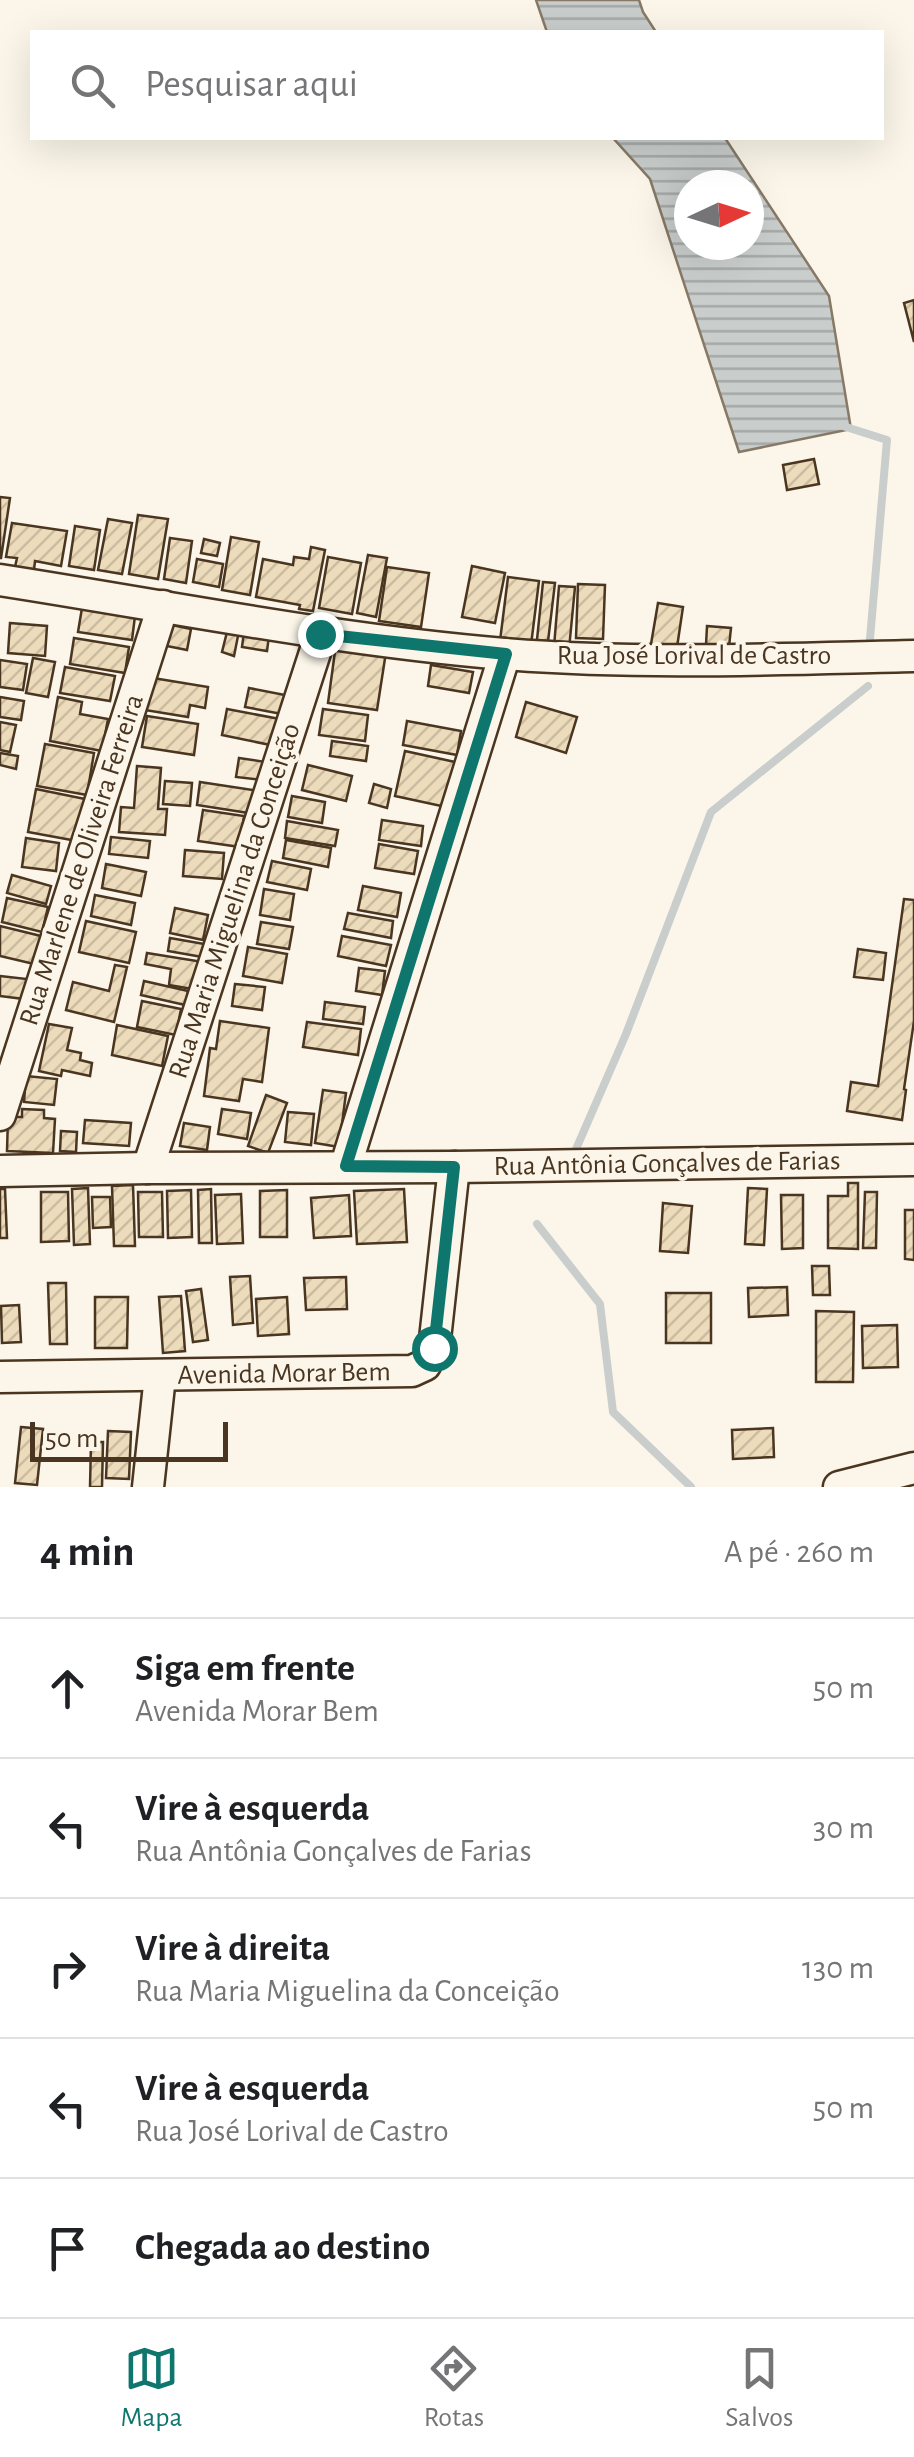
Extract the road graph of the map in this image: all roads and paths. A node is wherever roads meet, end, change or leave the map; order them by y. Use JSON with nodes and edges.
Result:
{"nodes":[{"id":1,"x":0,"y":580,"type":"edge"},
{"id":2,"x":163,"y":606,"type":"junction"},
{"id":3,"x":320,"y":634,"type":"junction"},
{"id":4,"x":506,"y":654,"type":"junction"},
{"id":5,"x":914,"y":656,"type":"edge"},
{"id":6,"x":0,"y":1114,"type":"edge"},
{"id":7,"x":914,"y":1160,"type":"edge"},
{"id":8,"x":346,"y":1166,"type":"junction"},
{"id":9,"x":454,"y":1167,"type":"junction"},
{"id":10,"x":148,"y":1168,"type":"junction"},
{"id":11,"x":0,"y":1172,"type":"edge"},
{"id":12,"x":160,"y":1376,"type":"junction"},
{"id":13,"x":0,"y":1377,"type":"edge"},
{"id":14,"x":914,"y":1468,"type":"edge"},
{"id":15,"x":148,"y":1487,"type":"edge"},
{"id":16,"x":839,"y":1487,"type":"edge"}],
"edges":[{"from":1,"to":2,"type":"street","name":"Rua José Lorival de Castro"},
{"from":2,"to":3,"type":"street","name":"Rua José Lorival de Castro"},
{"from":2,"to":6,"type":"street","name":"Rua Marlene de Oliveira Ferreira"},
{"from":3,"to":4,"type":"street","name":"Rua José Lorival de Castro"},
{"from":3,"to":10,"type":"street","name":"Rua Maria Miguelina da Conceição"},
{"from":4,"to":5,"type":"street","name":"Rua José Lorival de Castro"},
{"from":4,"to":8,"type":"street"},
{"from":7,"to":9,"type":"street","name":"Rua Antônia Gonçalves de Farias"},
{"from":8,"to":9,"type":"street","name":"Rua Antônia Gonçalves de Farias"},
{"from":8,"to":10,"type":"street","name":"Rua Antônia Gonçalves de Farias"},
{"from":9,"to":12,"type":"street","name":"Avenida Morar Bem"},
{"from":10,"to":11,"type":"street","name":"Rua Antônia Gonçalves de Farias"},
{"from":12,"to":13,"type":"street","name":"Avenida Morar Bem"},
{"from":12,"to":15,"type":"street"},
{"from":14,"to":16,"type":"street"}]}
